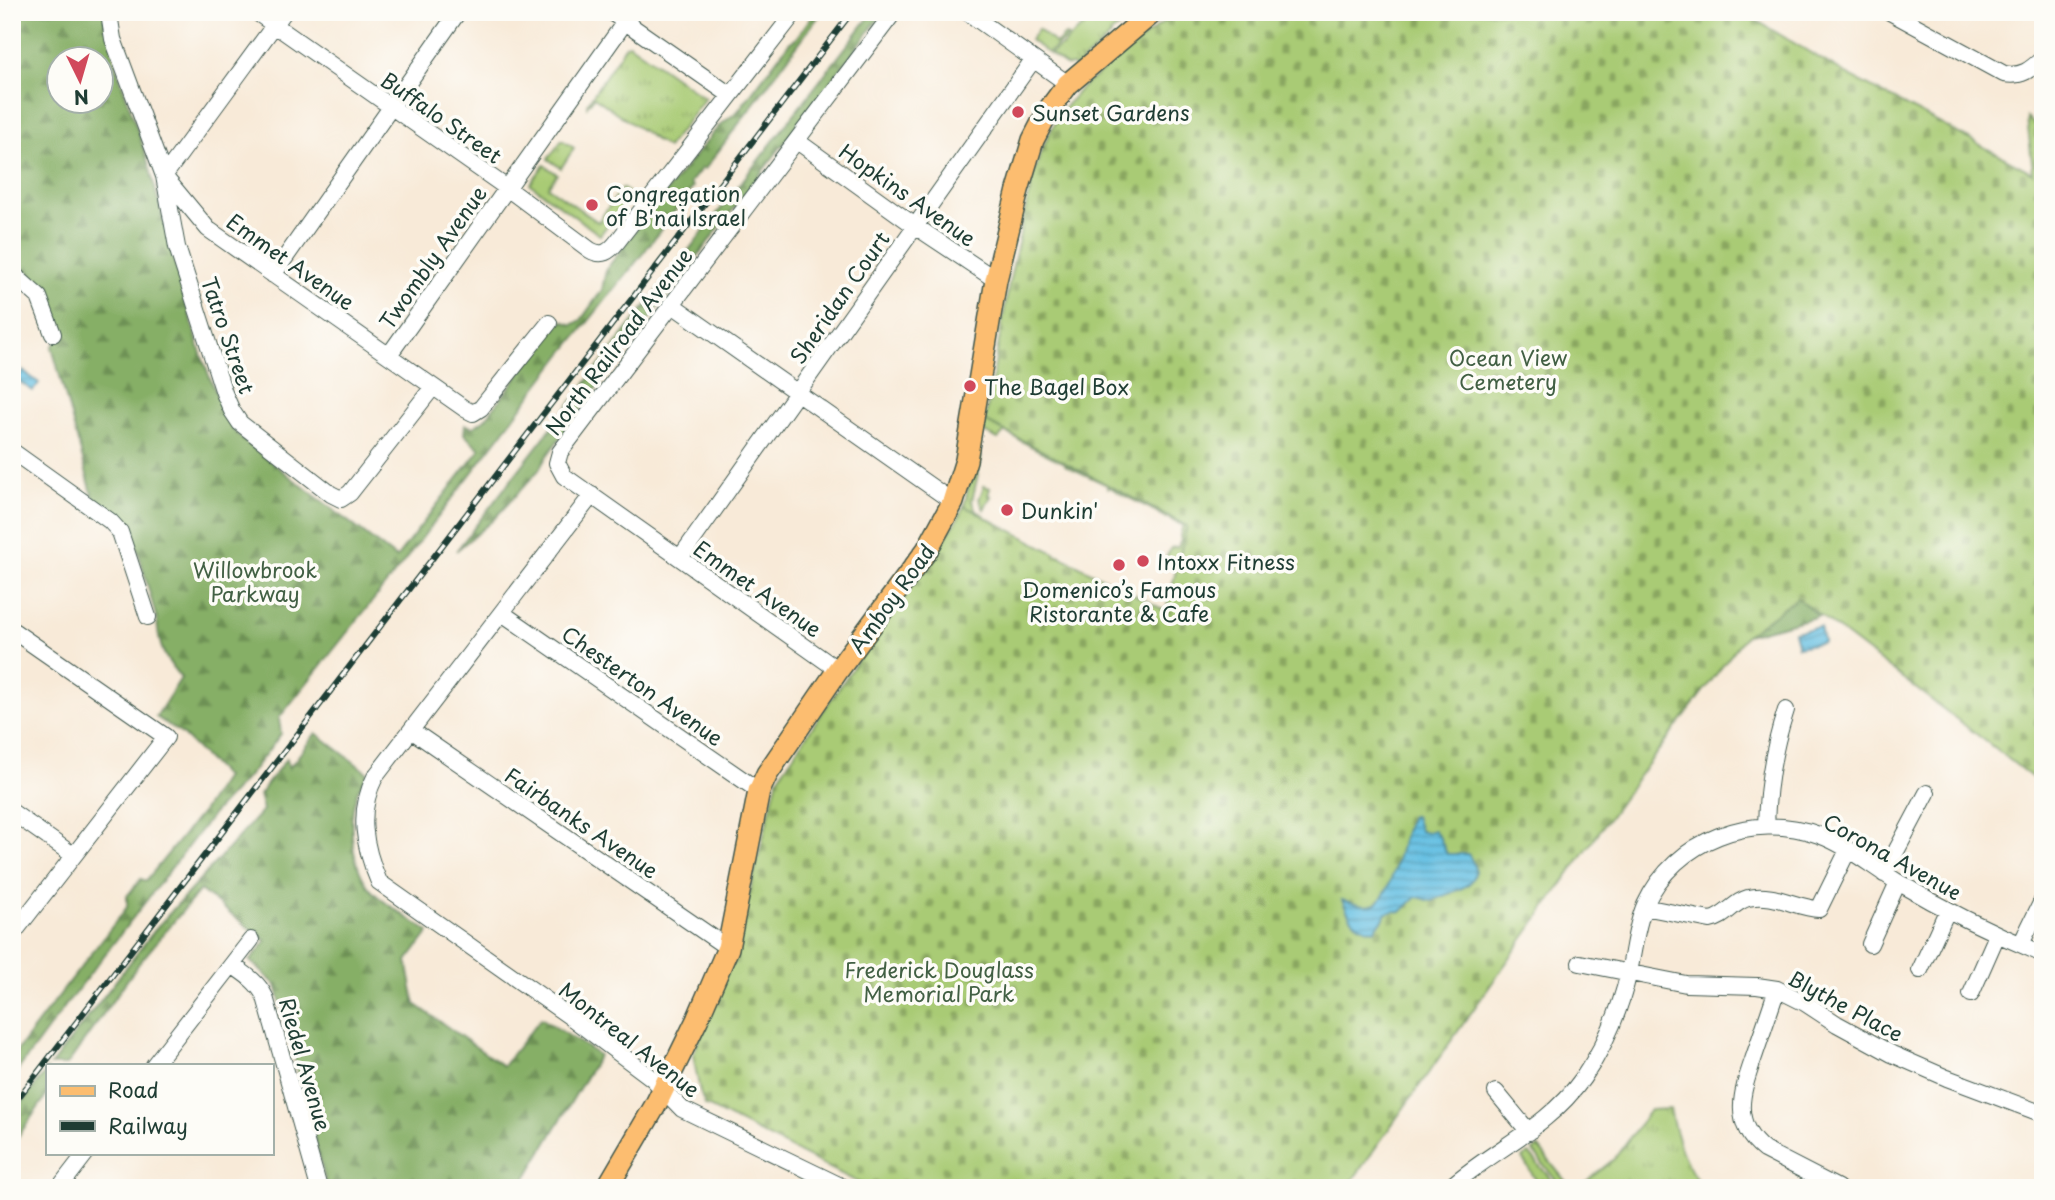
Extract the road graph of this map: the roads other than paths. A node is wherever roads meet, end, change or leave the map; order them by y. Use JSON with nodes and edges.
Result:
{"nodes":[{"id":1,"x":256,"y":12,"type":"edge"},
{"id":2,"x":458,"y":12,"type":"edge"},
{"id":3,"x":795,"y":12,"type":"edge"},
{"id":4,"x":894,"y":12,"type":"edge"},
{"id":5,"x":967,"y":12,"type":"edge"},
{"id":6,"x":1153,"y":12,"type":"edge"},
{"id":7,"x":1891,"y":12,"type":"edge"},
{"id":8,"x":623,"y":15,"type":"edge"},
{"id":9,"x":112,"y":16,"type":"edge"},
{"id":10,"x":279,"y":19,"type":"edge"},
{"id":11,"x":2043,"y":58,"type":"edge"},
{"id":12,"x":1033,"y":60,"type":"junction"},
{"id":13,"x":1068,"y":85,"type":"junction"},
{"id":14,"x":730,"y":95,"type":"junction"},
{"id":15,"x":391,"y":107,"type":"junction"},
{"id":16,"x":797,"y":141,"type":"junction"},
{"id":17,"x":164,"y":176,"type":"junction"},
{"id":18,"x":507,"y":188,"type":"junction"},
{"id":19,"x":915,"y":226,"type":"junction"},
{"id":20,"x":12,"y":273,"type":"edge"},
{"id":21,"x":273,"y":275,"type":"junction"},
{"id":22,"x":996,"y":280,"type":"junction"},
{"id":23,"x":671,"y":304,"type":"junction"},
{"id":24,"x":549,"y":323,"type":"dead end"},
{"id":25,"x":52,"y":334,"type":"dead end"},
{"id":26,"x":389,"y":355,"type":"junction"},
{"id":27,"x":433,"y":387,"type":"junction"},
{"id":28,"x":797,"y":393,"type":"junction"},
{"id":29,"x":12,"y":451,"type":"edge"},
{"id":30,"x":557,"y":463,"type":"joint"},
{"id":31,"x":592,"y":495,"type":"junction"},
{"id":32,"x":953,"y":502,"type":"junction"},
{"id":33,"x":680,"y":558,"type":"junction"},
{"id":34,"x":502,"y":612,"type":"junction"},
{"id":35,"x":148,"y":617,"type":"dead end"},
{"id":36,"x":12,"y":630,"type":"edge"},
{"id":37,"x":838,"y":670,"type":"junction"},
{"id":38,"x":1786,"y":710,"type":"dead end"},
{"id":39,"x":411,"y":730,"type":"junction"},
{"id":40,"x":760,"y":791,"type":"junction"},
{"id":41,"x":1927,"y":793,"type":"dead end"},
{"id":42,"x":12,"y":812,"type":"edge"},
{"id":43,"x":1766,"y":826,"type":"junction"},
{"id":44,"x":1847,"y":850,"type":"junction"},
{"id":45,"x":73,"y":855,"type":"junction"},
{"id":46,"x":1884,"y":874,"type":"junction"},
{"id":47,"x":1898,"y":883,"type":"junction"},
{"id":48,"x":2043,"y":899,"type":"edge"},
{"id":49,"x":1644,"y":907,"type":"junction"},
{"id":50,"x":1947,"y":911,"type":"junction"},
{"id":51,"x":1997,"y":934,"type":"junction"},
{"id":52,"x":12,"y":935,"type":"edge"},
{"id":53,"x":251,"y":940,"type":"dead end"},
{"id":54,"x":1870,"y":944,"type":"dead end"},
{"id":55,"x":2021,"y":944,"type":"junction"},
{"id":56,"x":728,"y":948,"type":"junction"},
{"id":57,"x":2043,"y":954,"type":"edge"},
{"id":58,"x":1580,"y":963,"type":"dead end"},
{"id":59,"x":232,"y":965,"type":"junction"},
{"id":60,"x":1920,"y":970,"type":"dead end"},
{"id":61,"x":1628,"y":973,"type":"junction"},
{"id":62,"x":1777,"y":989,"type":"junction"},
{"id":63,"x":1972,"y":994,"type":"dead end"},
{"id":64,"x":155,"y":1064,"type":"edge"},
{"id":65,"x":663,"y":1089,"type":"junction"},
{"id":66,"x":1496,"y":1092,"type":"dead end"},
{"id":67,"x":2043,"y":1114,"type":"edge"},
{"id":68,"x":1529,"y":1132,"type":"junction"},
{"id":69,"x":85,"y":1154,"type":"edge"},
{"id":70,"x":59,"y":1188,"type":"edge"},
{"id":71,"x":319,"y":1188,"type":"edge"},
{"id":72,"x":607,"y":1188,"type":"edge"},
{"id":73,"x":845,"y":1188,"type":"edge"},
{"id":74,"x":1449,"y":1188,"type":"edge"},
{"id":75,"x":1838,"y":1188,"type":"edge"}],
"edges":[{"from":1,"to":10,"type":"street","name":"Buffalo Street"},
{"from":2,"to":15,"type":"street"},
{"from":3,"to":14,"type":"street"},
{"from":4,"to":16,"type":"street","name":"North Railroad Avenue"},
{"from":5,"to":12,"type":"street"},
{"from":6,"to":13,"type":"main road","name":"Amboy Road"},
{"from":7,"to":11,"type":"street"},
{"from":8,"to":14,"type":"street"},
{"from":8,"to":18,"type":"street","name":"Twombly Avenue"},
{"from":9,"to":17,"type":"street","name":"Emmet Avenue"},
{"from":10,"to":15,"type":"street","name":"Buffalo Street"},
{"from":10,"to":17,"type":"street"},
{"from":12,"to":13,"type":"street"},
{"from":12,"to":19,"type":"street","name":"Sheridan Court"},
{"from":13,"to":22,"type":"main road","name":"Amboy Road"},
{"from":14,"to":18,"type":"street","name":"Buffalo Street"},
{"from":15,"to":18,"type":"street","name":"Buffalo Street"},
{"from":15,"to":21,"type":"street"},
{"from":16,"to":19,"type":"street","name":"Hopkins Avenue"},
{"from":16,"to":23,"type":"street","name":"North Railroad Avenue"},
{"from":17,"to":21,"type":"street","name":"Emmet Avenue"},
{"from":17,"to":27,"type":"street","name":"Tatro Street"},
{"from":18,"to":26,"type":"street","name":"Twombly Avenue"},
{"from":19,"to":22,"type":"street","name":"Hopkins Avenue"},
{"from":19,"to":28,"type":"street","name":"Sheridan Court"},
{"from":20,"to":25,"type":"street"},
{"from":21,"to":26,"type":"street","name":"Emmet Avenue"},
{"from":22,"to":32,"type":"main road","name":"Amboy Road"},
{"from":23,"to":28,"type":"street"},
{"from":23,"to":30,"type":"street","name":"North Railroad Avenue"},
{"from":24,"to":27,"type":"street","name":"Emmet Avenue"},
{"from":26,"to":27,"type":"street","name":"Emmet Avenue"},
{"from":28,"to":32,"type":"street"},
{"from":28,"to":33,"type":"street","name":"Sheridan Court"},
{"from":29,"to":35,"type":"street"},
{"from":30,"to":31,"type":"street","name":"Emmet Avenue"},
{"from":31,"to":33,"type":"street","name":"Emmet Avenue"},
{"from":31,"to":34,"type":"street"},
{"from":32,"to":37,"type":"main road","name":"Amboy Road"},
{"from":33,"to":37,"type":"street","name":"Emmet Avenue"},
{"from":34,"to":39,"type":"street"},
{"from":34,"to":40,"type":"street","name":"Chesterton Avenue"},
{"from":36,"to":45,"type":"street"},
{"from":37,"to":40,"type":"main road","name":"Amboy Road"},
{"from":38,"to":43,"type":"street"},
{"from":39,"to":56,"type":"street","name":"Fairbanks Avenue"},
{"from":39,"to":65,"type":"street","name":"Montreal Avenue"},
{"from":40,"to":56,"type":"main road","name":"Amboy Road"},
{"from":41,"to":46,"type":"street"},
{"from":42,"to":45,"type":"street"},
{"from":43,"to":44,"type":"street","name":"Corona Avenue"},
{"from":43,"to":49,"type":"street","name":"Corona Avenue"},
{"from":44,"to":46,"type":"street","name":"Corona Avenue"},
{"from":44,"to":49,"type":"street"},
{"from":45,"to":52,"type":"street"},
{"from":46,"to":47,"type":"street","name":"Corona Avenue"},
{"from":47,"to":50,"type":"street","name":"Corona Avenue"},
{"from":47,"to":54,"type":"street"},
{"from":48,"to":55,"type":"street"},
{"from":49,"to":61,"type":"street","name":"Corona Avenue"},
{"from":50,"to":51,"type":"street","name":"Corona Avenue"},
{"from":50,"to":60,"type":"street"},
{"from":51,"to":55,"type":"street","name":"Corona Avenue"},
{"from":51,"to":63,"type":"street"},
{"from":53,"to":59,"type":"street"},
{"from":55,"to":57,"type":"street","name":"Corona Avenue"},
{"from":56,"to":65,"type":"main road","name":"Amboy Road"},
{"from":58,"to":61,"type":"street","name":"Blythe Place"},
{"from":59,"to":64,"type":"street"},
{"from":59,"to":71,"type":"street","name":"Riedel Avenue"},
{"from":61,"to":62,"type":"street","name":"Blythe Place"},
{"from":61,"to":68,"type":"street","name":"Corona Avenue"},
{"from":62,"to":67,"type":"street","name":"Blythe Place"},
{"from":62,"to":75,"type":"street"},
{"from":65,"to":72,"type":"main road","name":"Amboy Road"},
{"from":65,"to":73,"type":"street","name":"Montreal Avenue"},
{"from":66,"to":68,"type":"street"},
{"from":68,"to":74,"type":"street","name":"Corona Avenue"},
{"from":69,"to":70,"type":"street"}]}
